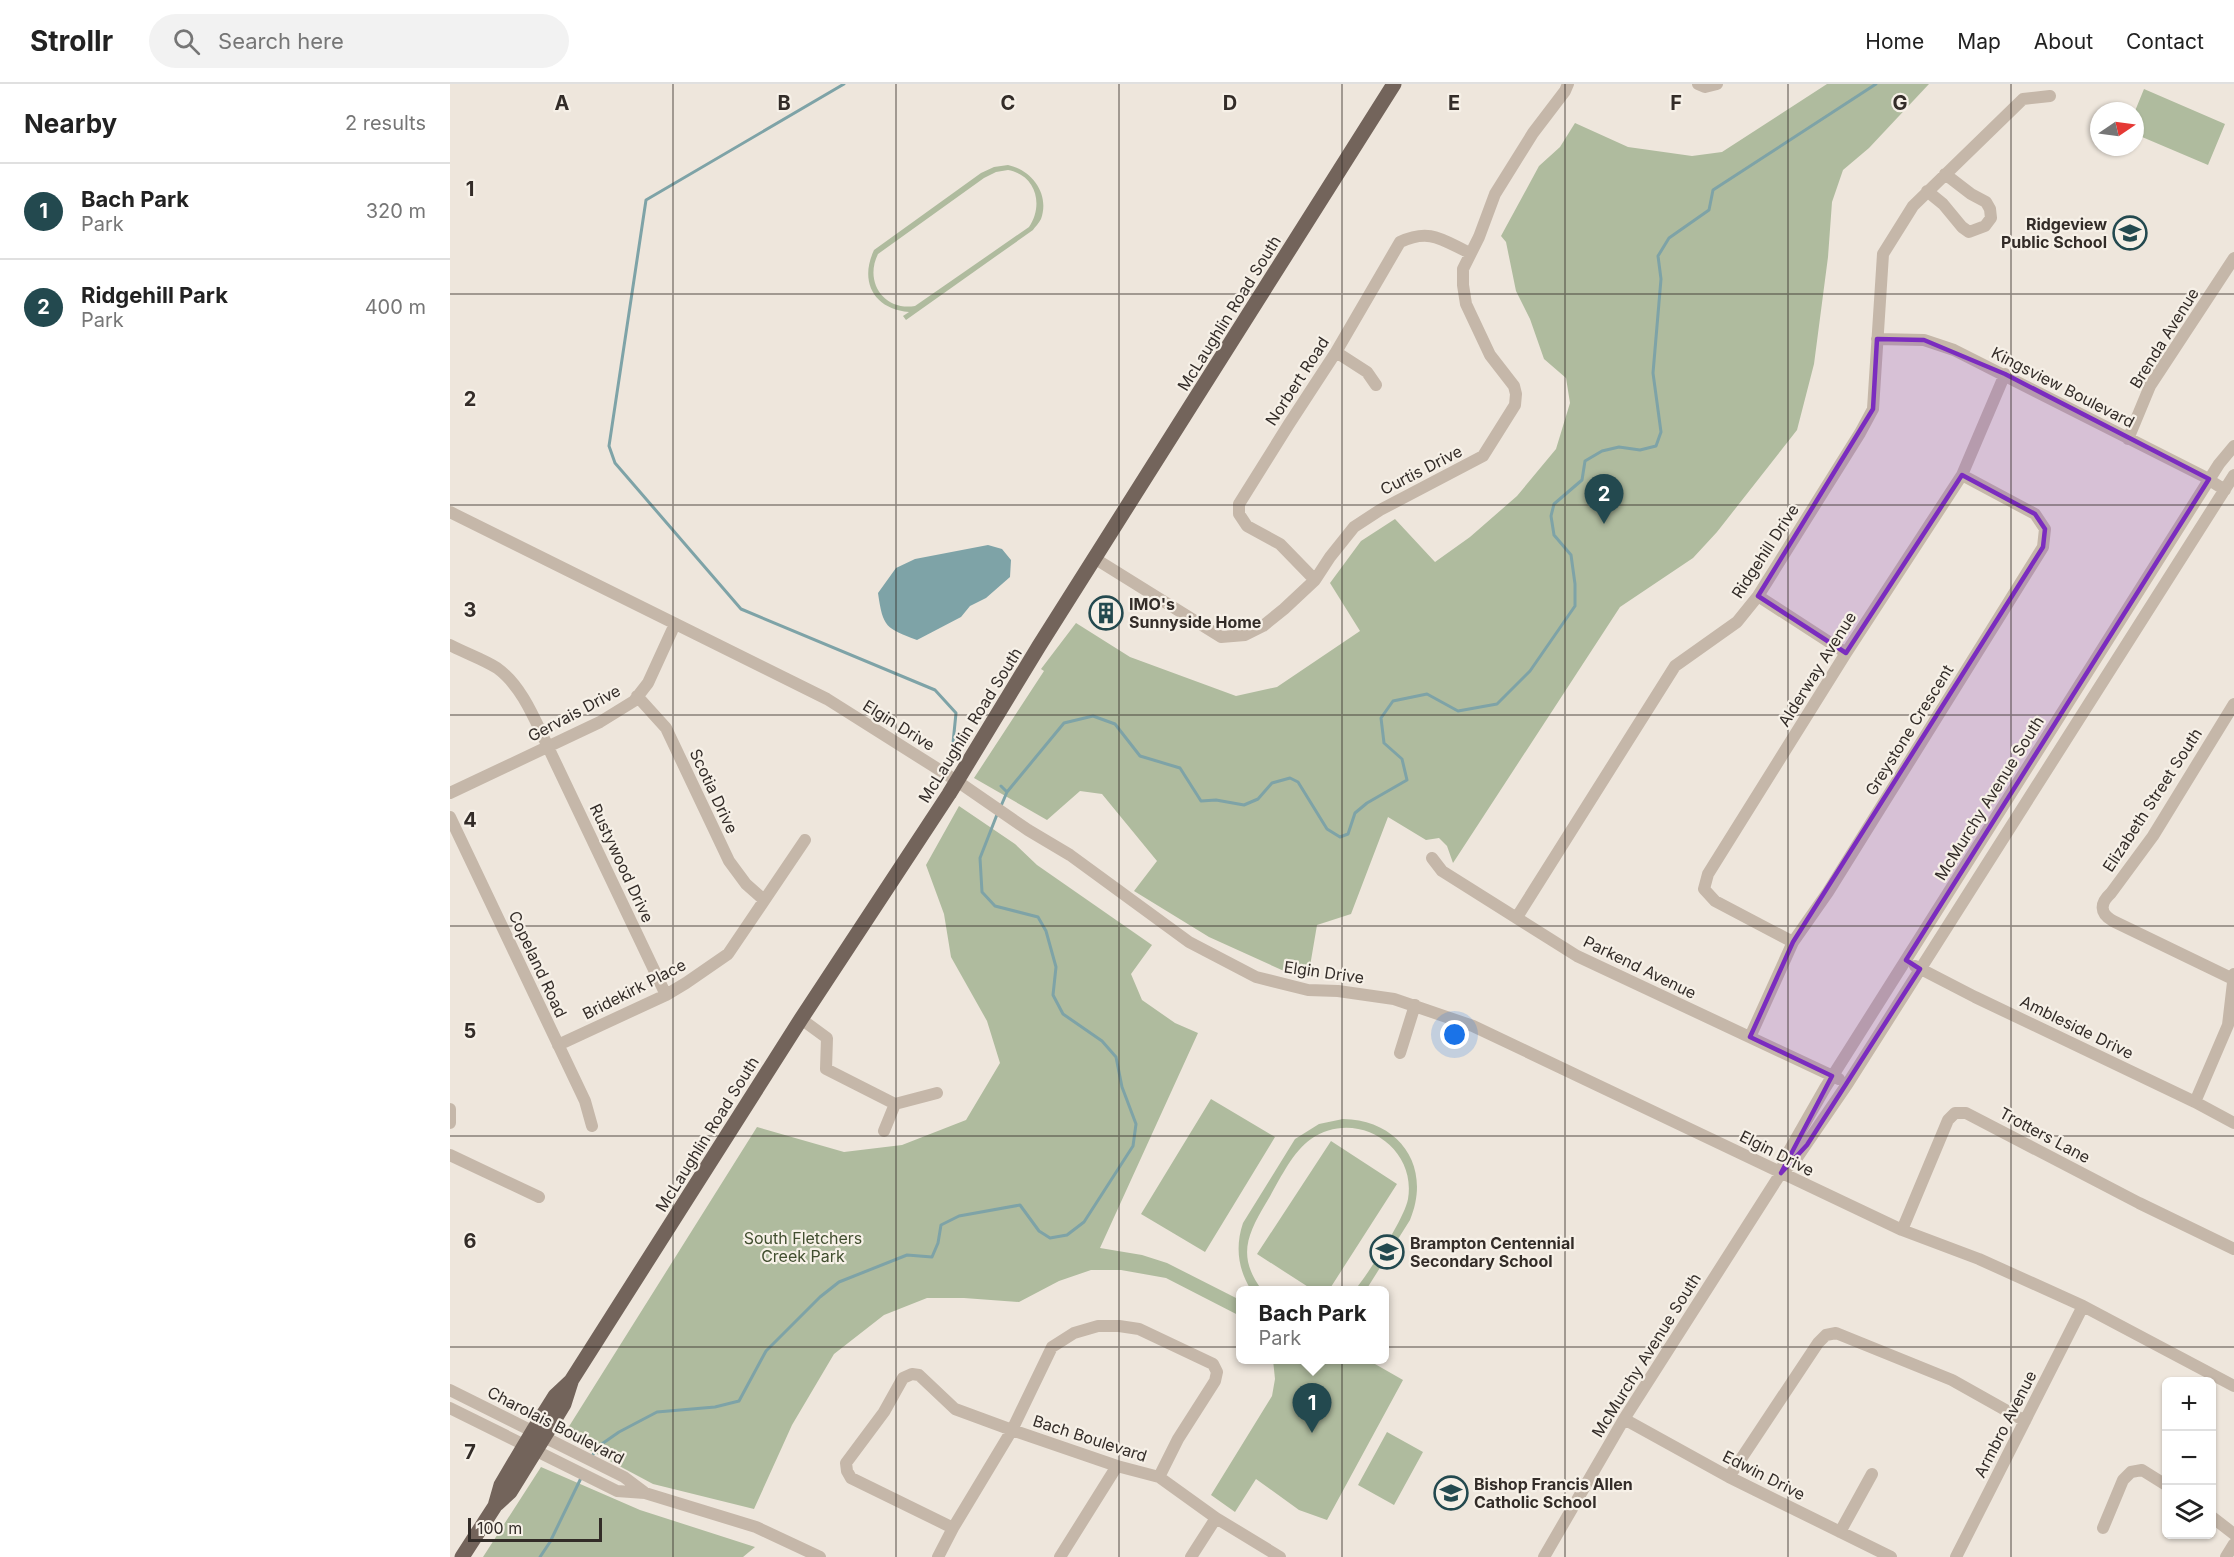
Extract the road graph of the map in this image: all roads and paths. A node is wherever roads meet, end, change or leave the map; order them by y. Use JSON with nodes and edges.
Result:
{"nodes":[{"id":1,"x":1394,"y":84,"type":"edge"},
{"id":2,"x":1568,"y":84,"type":"edge"},
{"id":3,"x":1698,"y":84,"type":"edge"},
{"id":4,"x":1717,"y":84,"type":"edge"},
{"id":5,"x":2050,"y":96,"type":"dead end"},
{"id":6,"x":1946,"y":174,"type":"junction"},
{"id":7,"x":1927,"y":191,"type":"junction"},
{"id":8,"x":1470,"y":253,"type":"junction"},
{"id":9,"x":2234,"y":258,"type":"edge"},
{"id":10,"x":1877,"y":339,"type":"junction"},
{"id":11,"x":1336,"y":352,"type":"junction"},
{"id":12,"x":2005,"y":374,"type":"junction"},
{"id":13,"x":1376,"y":385,"type":"dead end"},
{"id":14,"x":2128,"y":439,"type":"junction"},
{"id":15,"x":2234,"y":446,"type":"edge"},
{"id":16,"x":1962,"y":475,"type":"junction"},
{"id":17,"x":2234,"y":475,"type":"edge"},
{"id":18,"x":2209,"y":479,"type":"junction"},
{"id":19,"x":2225,"y":490,"type":"junction"},
{"id":20,"x":450,"y":512,"type":"edge"},
{"id":21,"x":1094,"y":558,"type":"junction"},
{"id":22,"x":1316,"y":580,"type":"junction"},
{"id":23,"x":1758,"y":596,"type":"junction"},
{"id":24,"x":675,"y":624,"type":"junction"},
{"id":25,"x":450,"y":645,"type":"edge"},
{"id":26,"x":1846,"y":653,"type":"junction"},
{"id":27,"x":637,"y":696,"type":"junction"},
{"id":28,"x":2234,"y":704,"type":"edge"},
{"id":29,"x":548,"y":747,"type":"junction"},
{"id":30,"x":957,"y":781,"type":"junction"},
{"id":31,"x":450,"y":793,"type":"edge"},
{"id":32,"x":450,"y":817,"type":"edge"},
{"id":33,"x":805,"y":840,"type":"dead end"},
{"id":34,"x":1432,"y":858,"type":"dead end"},
{"id":35,"x":763,"y":899,"type":"junction"},
{"id":36,"x":1517,"y":916,"type":"junction"},
{"id":37,"x":1793,"y":942,"type":"junction"},
{"id":38,"x":1906,"y":960,"type":"junction"},
{"id":39,"x":1920,"y":969,"type":"junction"},
{"id":40,"x":2233,"y":977,"type":"edge"},
{"id":41,"x":666,"y":994,"type":"junction"},
{"id":42,"x":1415,"y":1005,"type":"junction"},
{"id":43,"x":801,"y":1019,"type":"junction"},
{"id":44,"x":1750,"y":1037,"type":"junction"},
{"id":45,"x":558,"y":1045,"type":"junction"},
{"id":46,"x":1400,"y":1053,"type":"dead end"},
{"id":47,"x":1832,"y":1076,"type":"junction"},
{"id":48,"x":1848,"y":1083,"type":"junction"},
{"id":49,"x":937,"y":1093,"type":"dead end"},
{"id":50,"x":2195,"y":1102,"type":"junction"},
{"id":51,"x":895,"y":1104,"type":"junction"},
{"id":52,"x":450,"y":1109,"type":"edge"},
{"id":53,"x":450,"y":1123,"type":"edge"},
{"id":54,"x":2234,"y":1123,"type":"edge"},
{"id":55,"x":592,"y":1126,"type":"dead end"},
{"id":56,"x":884,"y":1131,"type":"dead end"},
{"id":57,"x":450,"y":1155,"type":"edge"},
{"id":58,"x":1781,"y":1173,"type":"junction"},
{"id":59,"x":539,"y":1197,"type":"dead end"},
{"id":60,"x":1902,"y":1230,"type":"junction"},
{"id":61,"x":2234,"y":1249,"type":"edge"},
{"id":62,"x":2084,"y":1306,"type":"junction"},
{"id":63,"x":2234,"y":1386,"type":"edge"},
{"id":64,"x":450,"y":1390,"type":"edge"},
{"id":65,"x":450,"y":1408,"type":"edge"},
{"id":66,"x":1624,"y":1419,"type":"junction"},
{"id":67,"x":2025,"y":1421,"type":"junction"},
{"id":68,"x":1012,"y":1430,"type":"junction"},
{"id":69,"x":539,"y":1434,"type":"junction"},
{"id":70,"x":530,"y":1450,"type":"junction"},
{"id":71,"x":1117,"y":1466,"type":"junction"},
{"id":72,"x":1872,"y":1474,"type":"dead end"},
{"id":73,"x":1159,"y":1477,"type":"junction"},
{"id":74,"x":1729,"y":1477,"type":"junction"},
{"id":75,"x":2162,"y":1482,"type":"edge"},
{"id":76,"x":645,"y":1493,"type":"junction"},
{"id":77,"x":1216,"y":1518,"type":"junction"},
{"id":78,"x":2216,"y":1521,"type":"edge"},
{"id":79,"x":953,"y":1528,"type":"junction"},
{"id":80,"x":2103,"y":1528,"type":"dead end"},
{"id":81,"x":1840,"y":1532,"type":"junction"},
{"id":82,"x":2234,"y":1534,"type":"edge"},
{"id":83,"x":2234,"y":1544,"type":"edge"},
{"id":84,"x":462,"y":1557,"type":"edge"},
{"id":85,"x":820,"y":1557,"type":"edge"},
{"id":86,"x":938,"y":1557,"type":"edge"},
{"id":87,"x":1060,"y":1557,"type":"edge"},
{"id":88,"x":1191,"y":1557,"type":"edge"},
{"id":89,"x":1280,"y":1557,"type":"edge"},
{"id":90,"x":1544,"y":1557,"type":"edge"},
{"id":91,"x":1891,"y":1557,"type":"edge"},
{"id":92,"x":1956,"y":1557,"type":"edge"},
{"id":93,"x":2226,"y":1557,"type":"edge"}],
"edges":[{"from":1,"to":21,"type":"main road","name":"McLaughlin Road South"},
{"from":2,"to":8,"type":"street","name":"Curtis Drive"},
{"from":3,"to":4,"type":"street"},
{"from":5,"to":6,"type":"street","name":"Ridgehill Drive"},
{"from":6,"to":7,"type":"street","name":"Ridgehill Drive"},
{"from":6,"to":7,"type":"street"},
{"from":7,"to":10,"type":"street","name":"Ridgehill Drive"},
{"from":8,"to":11,"type":"street","name":"Norbert Road"},
{"from":8,"to":22,"type":"street","name":"Curtis Drive"},
{"from":9,"to":14,"type":"street","name":"Brenda Avenue"},
{"from":10,"to":12,"type":"street","name":"Kingsview Boulevard"},
{"from":10,"to":23,"type":"street","name":"Ridgehill Drive"},
{"from":11,"to":13,"type":"street"},
{"from":11,"to":22,"type":"street","name":"Norbert Road"},
{"from":12,"to":14,"type":"street","name":"Kingsview Boulevard"},
{"from":12,"to":16,"type":"street","name":"Alderway Avenue"},
{"from":14,"to":18,"type":"street","name":"Kingsview Boulevard"},
{"from":15,"to":18,"type":"street","name":"McMurchy Avenue South"},
{"from":16,"to":26,"type":"street","name":"Alderway Avenue"},
{"from":16,"to":37,"type":"street","name":"Greystone Crescent"},
{"from":17,"to":19,"type":"street","name":"McMurchy Avenue South"},
{"from":18,"to":19,"type":"street","name":"Kingsview Boulevard"},
{"from":18,"to":38,"type":"street","name":"McMurchy Avenue South"},
{"from":19,"to":39,"type":"street","name":"McMurchy Avenue South"},
{"from":20,"to":24,"type":"street","name":"Elgin Drive"},
{"from":21,"to":22,"type":"street","name":"Curtis Drive"},
{"from":21,"to":30,"type":"main road","name":"McLaughlin Road South"},
{"from":23,"to":26,"type":"street"},
{"from":23,"to":36,"type":"street","name":"Ridgehill Drive"},
{"from":24,"to":27,"type":"street","name":"Gervais Drive"},
{"from":24,"to":30,"type":"street","name":"Elgin Drive"},
{"from":25,"to":29,"type":"street","name":"Rustywood Drive"},
{"from":26,"to":37,"type":"street","name":"Alderway Avenue"},
{"from":27,"to":29,"type":"street","name":"Gervais Drive"},
{"from":27,"to":35,"type":"street","name":"Scotia Drive"},
{"from":28,"to":40,"type":"street","name":"Elizabeth Street South"},
{"from":29,"to":31,"type":"street","name":"Gervais Drive"},
{"from":29,"to":41,"type":"street","name":"Rustywood Drive"},
{"from":30,"to":42,"type":"street","name":"Elgin Drive"},
{"from":30,"to":43,"type":"main road","name":"McLaughlin Road South"},
{"from":32,"to":45,"type":"street","name":"Copeland Road"},
{"from":33,"to":35,"type":"street","name":"Bridekirk Place"},
{"from":34,"to":36,"type":"street","name":"Parkend Avenue"},
{"from":35,"to":41,"type":"street","name":"Bridekirk Place"},
{"from":36,"to":44,"type":"street","name":"Parkend Avenue"},
{"from":37,"to":44,"type":"street","name":"Greystone Crescent"},
{"from":38,"to":39,"type":"street","name":"Ambleside Drive"},
{"from":38,"to":47,"type":"street","name":"McMurchy Avenue South"},
{"from":39,"to":48,"type":"street","name":"McMurchy Avenue South"},
{"from":39,"to":50,"type":"street","name":"Ambleside Drive"},
{"from":40,"to":50,"type":"street"},
{"from":41,"to":45,"type":"street","name":"Bridekirk Place"},
{"from":42,"to":46,"type":"street"},
{"from":42,"to":58,"type":"street","name":"Elgin Drive"},
{"from":43,"to":51,"type":"street"},
{"from":43,"to":69,"type":"main road","name":"McLaughlin Road South"},
{"from":44,"to":47,"type":"street","name":"Parkend Avenue"},
{"from":45,"to":55,"type":"street","name":"Copeland Road"},
{"from":47,"to":48,"type":"street","name":"Parkend Avenue"},
{"from":47,"to":58,"type":"street","name":"McMurchy Avenue South"},
{"from":48,"to":58,"type":"street","name":"McMurchy Avenue South"},
{"from":49,"to":51,"type":"street"},
{"from":50,"to":54,"type":"street","name":"Ambleside Drive"},
{"from":51,"to":56,"type":"street"},
{"from":52,"to":53,"type":"street"},
{"from":57,"to":59,"type":"street"},
{"from":58,"to":60,"type":"street","name":"Elgin Drive"},
{"from":58,"to":66,"type":"street","name":"McMurchy Avenue South"},
{"from":60,"to":61,"type":"street","name":"Trotters Lane"},
{"from":60,"to":62,"type":"street","name":"Elgin Drive"},
{"from":62,"to":63,"type":"street","name":"Elgin Drive"},
{"from":62,"to":67,"type":"street","name":"Armbro Avenue"},
{"from":64,"to":69,"type":"street","name":"Charolais Boulevard"},
{"from":65,"to":70,"type":"street","name":"Charolais Boulevard"},
{"from":66,"to":74,"type":"street","name":"Edwin Drive"},
{"from":66,"to":90,"type":"street","name":"McMurchy Avenue South"},
{"from":67,"to":74,"type":"street"},
{"from":67,"to":92,"type":"street","name":"Armbro Avenue"},
{"from":68,"to":71,"type":"street","name":"Bach Boulevard"},
{"from":68,"to":73,"type":"street"},
{"from":68,"to":79,"type":"street","name":"Bach Boulevard"},
{"from":68,"to":79,"type":"street"},
{"from":69,"to":70,"type":"main road","name":"McLaughlin Road South"},
{"from":69,"to":76,"type":"street","name":"Charolais Boulevard"},
{"from":70,"to":76,"type":"street","name":"Charolais Boulevard"},
{"from":70,"to":84,"type":"main road","name":"McLaughlin Road South"},
{"from":71,"to":73,"type":"street","name":"Bach Boulevard"},
{"from":71,"to":87,"type":"street"},
{"from":72,"to":81,"type":"street"},
{"from":73,"to":77,"type":"street","name":"Bach Boulevard"},
{"from":74,"to":81,"type":"street","name":"Edwin Drive"},
{"from":75,"to":80,"type":"street"},
{"from":76,"to":85,"type":"street","name":"Charolais Boulevard"},
{"from":77,"to":88,"type":"street"},
{"from":77,"to":89,"type":"street","name":"Bach Boulevard"},
{"from":78,"to":82,"type":"street"},
{"from":79,"to":86,"type":"street","name":"Bach Boulevard"},
{"from":81,"to":91,"type":"street","name":"Edwin Drive"},
{"from":83,"to":93,"type":"street"}]}
